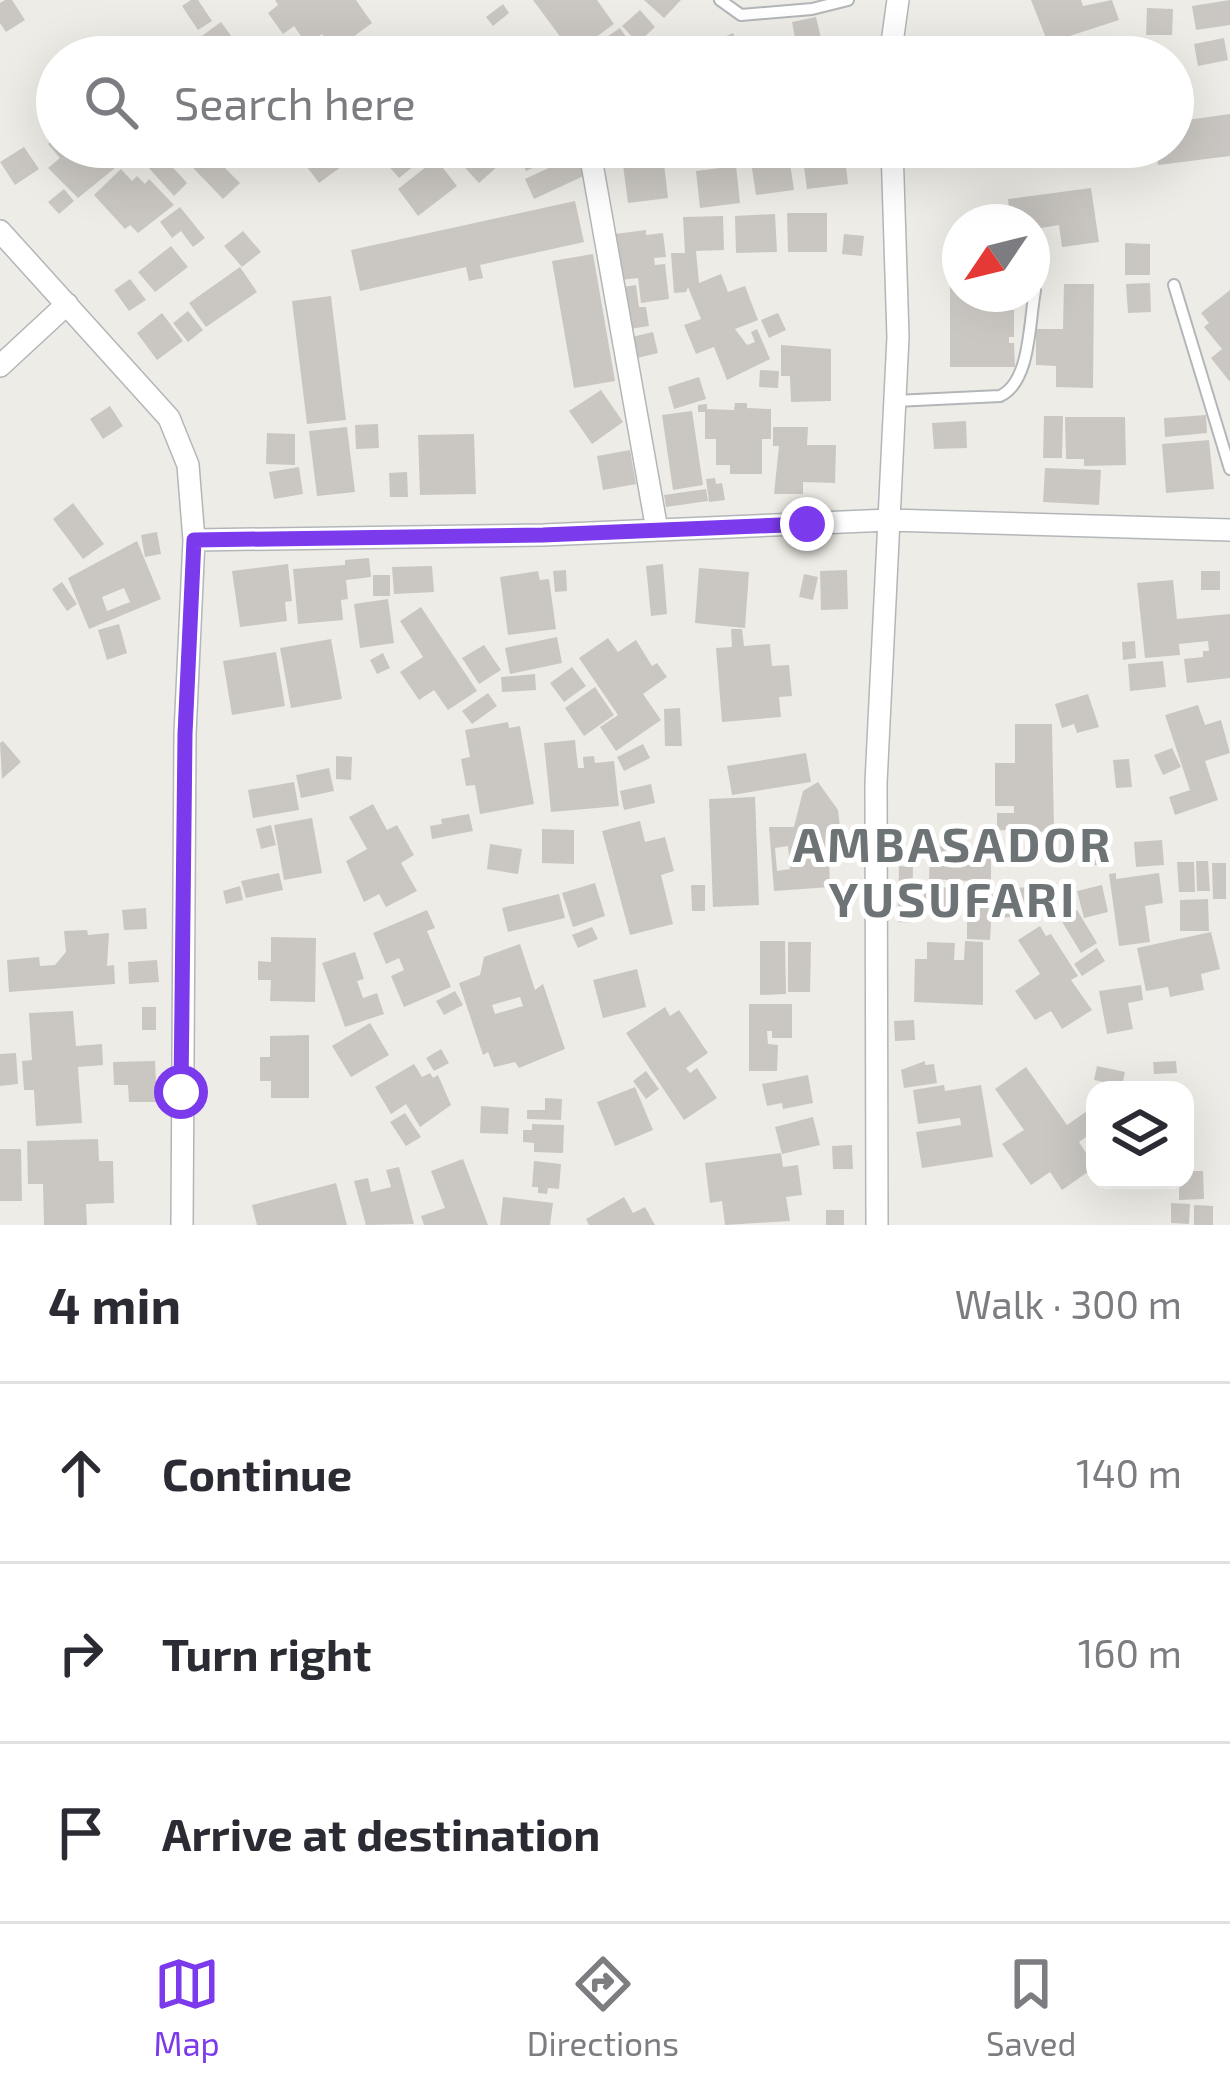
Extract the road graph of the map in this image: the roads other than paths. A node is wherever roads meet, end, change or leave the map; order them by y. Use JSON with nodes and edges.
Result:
{"nodes":[{"id":1,"x":720,"y":0,"type":"edge"},
{"id":2,"x":848,"y":0,"type":"edge"},
{"id":3,"x":898,"y":0,"type":"edge"},
{"id":4,"x":893,"y":36,"type":"edge"},
{"id":5,"x":593,"y":168,"type":"edge"},
{"id":6,"x":893,"y":168,"type":"edge"},
{"id":7,"x":0,"y":231,"type":"edge"},
{"id":8,"x":1174,"y":285,"type":"dead end"},
{"id":9,"x":67,"y":304,"type":"junction"},
{"id":10,"x":1031,"y":312,"type":"edge"},
{"id":11,"x":0,"y":366,"type":"edge"},
{"id":12,"x":895,"y":401,"type":"junction"},
{"id":13,"x":1230,"y":469,"type":"edge"},
{"id":14,"x":889,"y":520,"type":"junction"},
{"id":15,"x":658,"y":530,"type":"junction"},
{"id":16,"x":1230,"y":530,"type":"edge"},
{"id":17,"x":194,"y":540,"type":"junction"},
{"id":18,"x":182,"y":1225,"type":"edge"},
{"id":19,"x":877,"y":1225,"type":"edge"}],
"edges":[{"from":1,"to":2,"type":"lane"},
{"from":3,"to":4,"type":"street"},
{"from":5,"to":15,"type":"street"},
{"from":6,"to":12,"type":"street"},
{"from":7,"to":9,"type":"street"},
{"from":8,"to":13,"type":"lane"},
{"from":9,"to":11,"type":"street"},
{"from":9,"to":17,"type":"street"},
{"from":10,"to":12,"type":"lane"},
{"from":12,"to":14,"type":"street"},
{"from":14,"to":15,"type":"street"},
{"from":14,"to":16,"type":"street"},
{"from":14,"to":19,"type":"street"},
{"from":15,"to":17,"type":"street"},
{"from":17,"to":18,"type":"street"}]}
